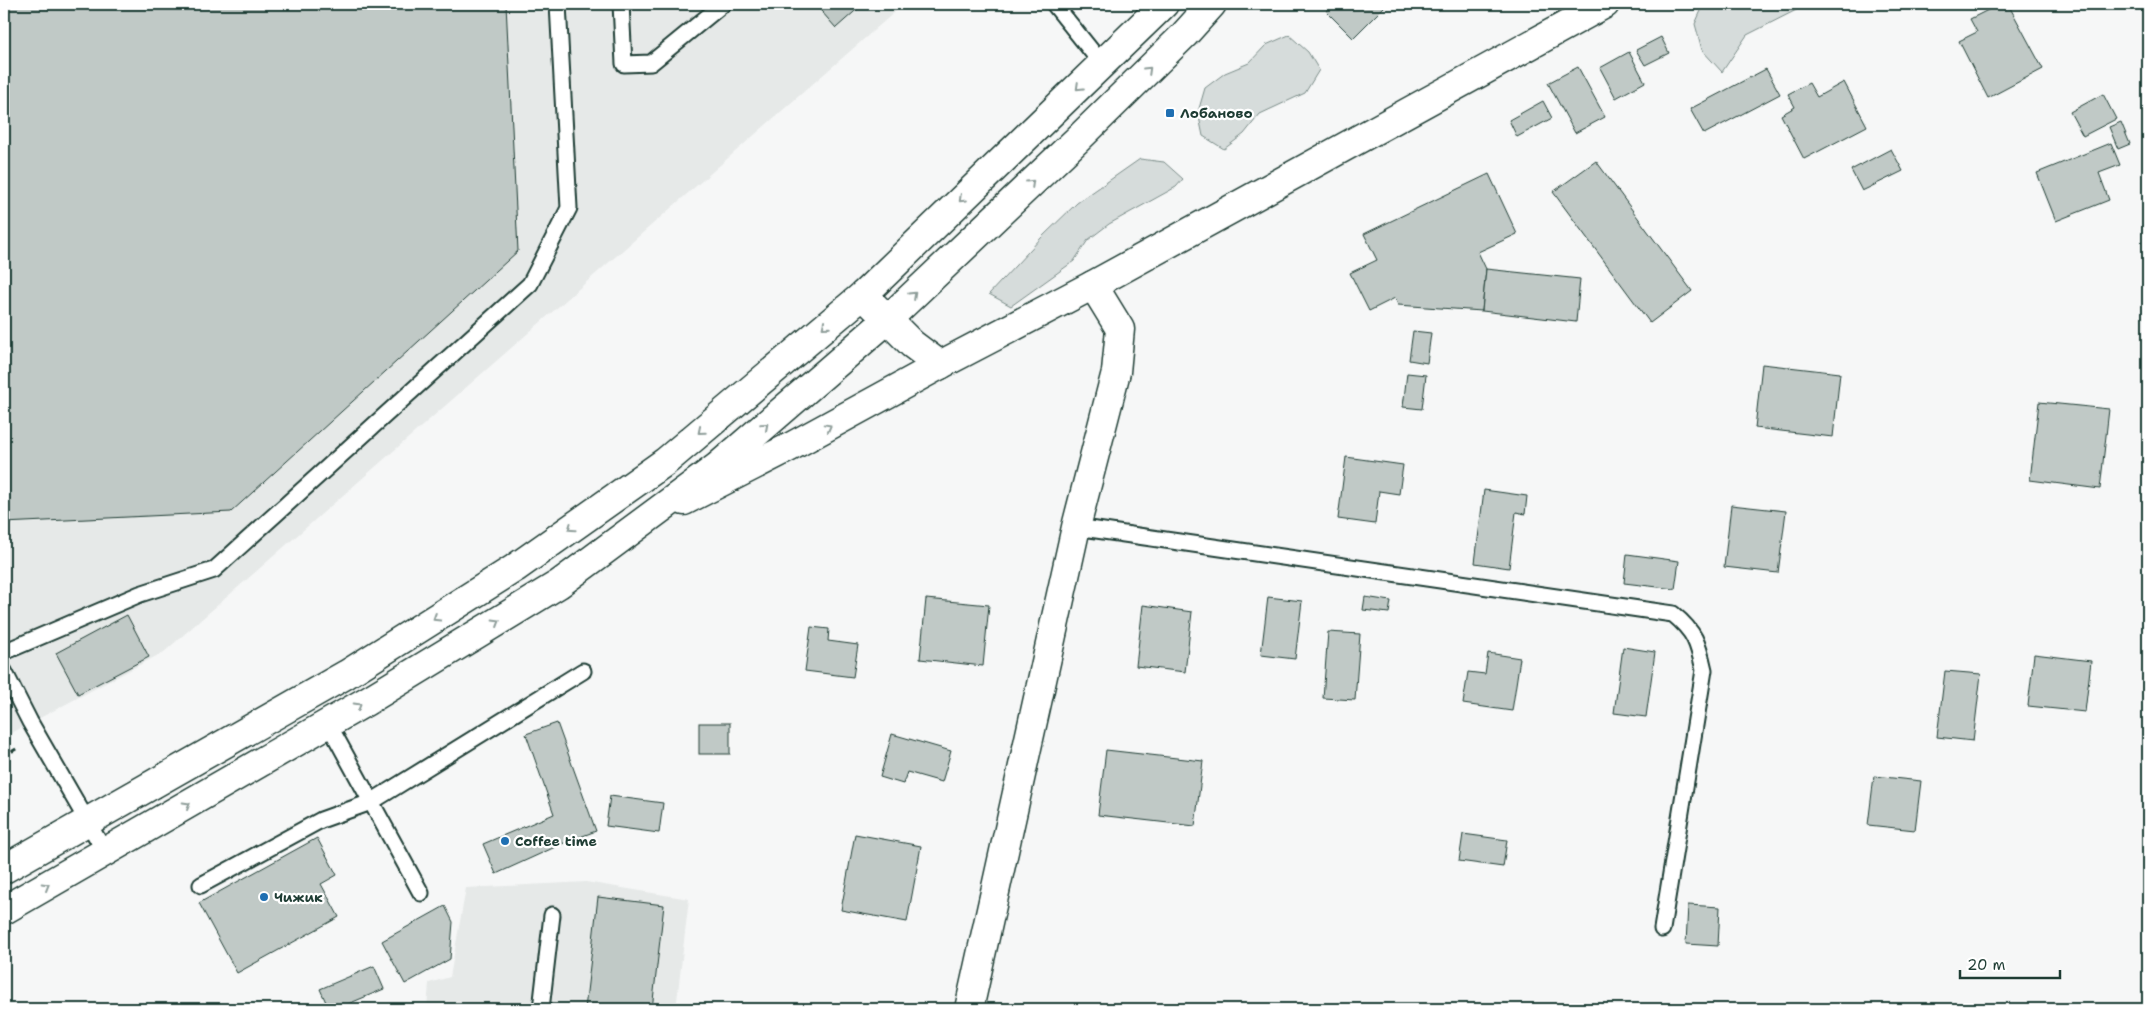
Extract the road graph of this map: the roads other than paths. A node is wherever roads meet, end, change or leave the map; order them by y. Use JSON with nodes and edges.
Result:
{"nodes":[{"id":1,"x":558,"y":4,"type":"edge"},
{"id":2,"x":621,"y":4,"type":"edge"},
{"id":3,"x":723,"y":4,"type":"edge"},
{"id":4,"x":1054,"y":4,"type":"edge"},
{"id":5,"x":1164,"y":4,"type":"edge"},
{"id":6,"x":1212,"y":4,"type":"edge"},
{"id":7,"x":1605,"y":4,"type":"edge"},
{"id":8,"x":1102,"y":64,"type":"junction"},
{"id":9,"x":1093,"y":285,"type":"junction"},
{"id":10,"x":863,"y":295,"type":"junction"},
{"id":11,"x":886,"y":320,"type":"junction"},
{"id":12,"x":940,"y":365,"type":"junction"},
{"id":13,"x":645,"y":521,"type":"junction"},
{"id":14,"x":1076,"y":527,"type":"junction"},
{"id":15,"x":4,"y":652,"type":"edge"},
{"id":16,"x":4,"y":671,"type":"edge"},
{"id":17,"x":583,"y":671,"type":"dead end"},
{"id":18,"x":328,"y":723,"type":"junction"},
{"id":19,"x":371,"y":802,"type":"junction"},
{"id":20,"x":87,"y":821,"type":"junction"},
{"id":21,"x":105,"y":852,"type":"junction"},
{"id":22,"x":4,"y":869,"type":"edge"},
{"id":23,"x":202,"y":885,"type":"dead end"},
{"id":24,"x":422,"y":893,"type":"dead end"},
{"id":25,"x":4,"y":910,"type":"edge"},
{"id":26,"x":552,"y":915,"type":"dead end"},
{"id":27,"x":1662,"y":929,"type":"dead end"},
{"id":28,"x":541,"y":1009,"type":"edge"},
{"id":29,"x":969,"y":1009,"type":"edge"}],
"edges":[{"from":1,"to":15,"type":"lane"},
{"from":2,"to":3,"type":"lane"},
{"from":4,"to":8,"type":"lane"},
{"from":5,"to":8,"type":"main road"},
{"from":11,"to":6,"type":"main road","one_way":true},
{"from":7,"to":9,"type":"main road"},
{"from":8,"to":10,"type":"main road","one_way":true},
{"from":9,"to":12,"type":"main road"},
{"from":9,"to":14,"type":"main road"},
{"from":10,"to":11,"type":"main road"},
{"from":10,"to":20,"type":"main road","one_way":true},
{"from":11,"to":12,"type":"main road"},
{"from":13,"to":11,"type":"main road","one_way":true},
{"from":13,"to":12,"type":"main road","one_way":true},
{"from":18,"to":13,"type":"main road","one_way":true},
{"from":14,"to":27,"type":"lane"},
{"from":14,"to":29,"type":"main road"},
{"from":16,"to":20,"type":"lane"},
{"from":17,"to":19,"type":"lane"},
{"from":18,"to":19,"type":"lane"},
{"from":21,"to":18,"type":"main road","one_way":true},
{"from":19,"to":23,"type":"lane"},
{"from":19,"to":24,"type":"lane"},
{"from":20,"to":21,"type":"lane"},
{"from":20,"to":22,"type":"main road"},
{"from":25,"to":21,"type":"main road","one_way":true},
{"from":26,"to":28,"type":"lane"}]}
